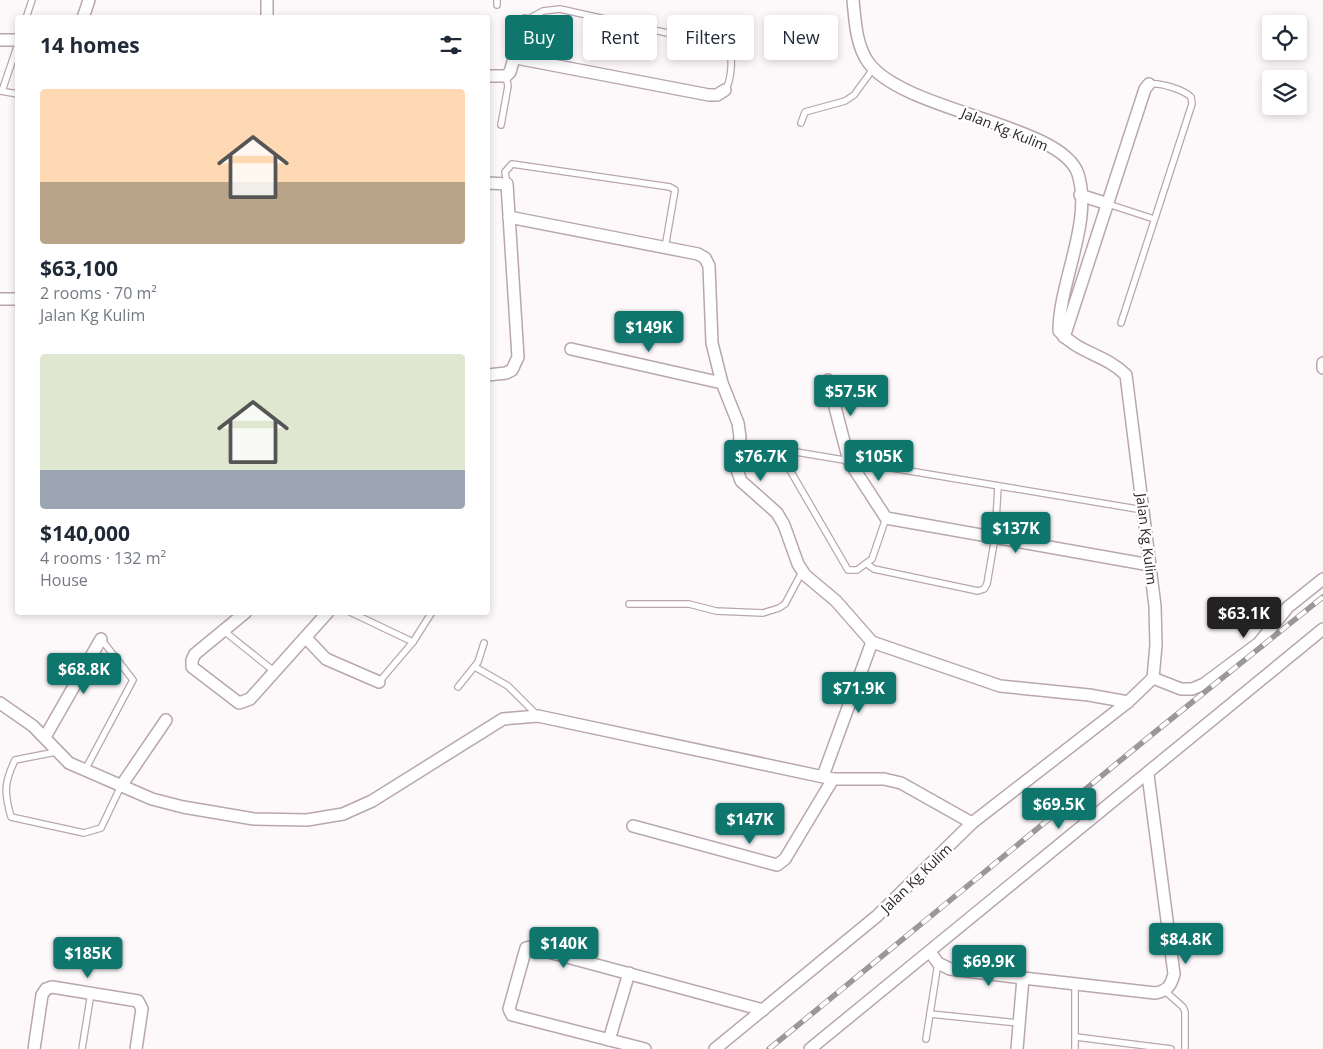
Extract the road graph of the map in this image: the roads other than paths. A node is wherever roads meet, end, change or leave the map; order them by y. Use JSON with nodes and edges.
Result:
{"nodes":[{"id":1,"x":32,"y":0,"type":"edge"},
{"id":2,"x":89,"y":0,"type":"edge"},
{"id":3,"x":267,"y":0,"type":"edge"},
{"id":4,"x":853,"y":0,"type":"edge"},
{"id":5,"x":27,"y":15,"type":"edge"},
{"id":6,"x":84,"y":15,"type":"edge"},
{"id":7,"x":266,"y":15,"type":"edge"},
{"id":8,"x":537,"y":15,"type":"edge"},
{"id":9,"x":0,"y":40,"type":"edge"},
{"id":10,"x":15,"y":42,"type":"edge"},
{"id":11,"x":15,"y":51,"type":"edge"},
{"id":12,"x":515,"y":60,"type":"edge"},
{"id":13,"x":526,"y":60,"type":"edge"},
{"id":14,"x":873,"y":69,"type":"junction"},
{"id":15,"x":490,"y":76,"type":"edge"},
{"id":16,"x":506,"y":76,"type":"junction"},
{"id":17,"x":1149,"y":84,"type":"joint"},
{"id":18,"x":725,"y":90,"type":"joint"},
{"id":19,"x":1,"y":91,"type":"edge"},
{"id":20,"x":15,"y":93,"type":"edge"},
{"id":21,"x":801,"y":123,"type":"dead end"},
{"id":22,"x":501,"y":124,"type":"dead end"},
{"id":23,"x":490,"y":183,"type":"edge"},
{"id":24,"x":506,"y":184,"type":"junction"},
{"id":25,"x":1080,"y":195,"type":"junction"},
{"id":26,"x":1108,"y":204,"type":"junction"},
{"id":27,"x":509,"y":218,"type":"junction"},
{"id":28,"x":1154,"y":219,"type":"junction"},
{"id":29,"x":665,"y":248,"type":"junction"},
{"id":30,"x":0,"y":299,"type":"edge"},
{"id":31,"x":15,"y":300,"type":"edge"},
{"id":32,"x":1121,"y":323,"type":"dead end"},
{"id":33,"x":1064,"y":337,"type":"junction"},
{"id":34,"x":571,"y":349,"type":"dead end"},
{"id":35,"x":1323,"y":363,"type":"edge"},
{"id":36,"x":1323,"y":368,"type":"edge"},
{"id":37,"x":490,"y":375,"type":"edge"},
{"id":38,"x":828,"y":380,"type":"dead end"},
{"id":39,"x":722,"y":383,"type":"junction"},
{"id":40,"x":849,"y":461,"type":"junction"},
{"id":41,"x":998,"y":487,"type":"junction"},
{"id":42,"x":1143,"y":510,"type":"junction"},
{"id":43,"x":886,"y":518,"type":"junction"},
{"id":44,"x":995,"y":537,"type":"junction"},
{"id":45,"x":867,"y":564,"type":"junction"},
{"id":46,"x":1150,"y":565,"type":"junction"},
{"id":47,"x":802,"y":570,"type":"junction"},
{"id":48,"x":1323,"y":579,"type":"edge"},
{"id":49,"x":629,"y":604,"type":"dead end"},
{"id":50,"x":243,"y":615,"type":"edge"},
{"id":51,"x":325,"y":615,"type":"edge"},
{"id":52,"x":356,"y":615,"type":"edge"},
{"id":53,"x":430,"y":615,"type":"edge"},
{"id":54,"x":1323,"y":629,"type":"edge"},
{"id":55,"x":224,"y":631,"type":"junction"},
{"id":56,"x":306,"y":638,"type":"junction"},
{"id":57,"x":101,"y":639,"type":"joint"},
{"id":58,"x":413,"y":642,"type":"junction"},
{"id":59,"x":872,"y":642,"type":"junction"},
{"id":60,"x":484,"y":643,"type":"dead end"},
{"id":61,"x":475,"y":667,"type":"junction"},
{"id":62,"x":275,"y":672,"type":"junction"},
{"id":63,"x":1153,"y":678,"type":"junction"},
{"id":64,"x":378,"y":682,"type":"joint"},
{"id":65,"x":458,"y":687,"type":"dead end"},
{"id":66,"x":1128,"y":702,"type":"junction"},
{"id":67,"x":0,"y":703,"type":"edge"},
{"id":68,"x":538,"y":716,"type":"junction"},
{"id":69,"x":166,"y":720,"type":"dead end"},
{"id":70,"x":45,"y":738,"type":"junction"},
{"id":71,"x":56,"y":752,"type":"junction"},
{"id":72,"x":85,"y":770,"type":"junction"},
{"id":73,"x":1148,"y":775,"type":"junction"},
{"id":74,"x":828,"y":777,"type":"junction"},
{"id":75,"x":121,"y":786,"type":"junction"},
{"id":76,"x":972,"y":823,"type":"junction"},
{"id":77,"x":633,"y":826,"type":"dead end"},
{"id":78,"x":930,"y":952,"type":"junction"},
{"id":79,"x":938,"y":963,"type":"junction"},
{"id":80,"x":629,"y":973,"type":"junction"},
{"id":81,"x":1023,"y":978,"type":"junction"},
{"id":82,"x":1075,"y":984,"type":"junction"},
{"id":83,"x":1165,"y":991,"type":"junction"},
{"id":84,"x":91,"y":993,"type":"junction"},
{"id":85,"x":763,"y":1010,"type":"junction"},
{"id":86,"x":930,"y":1014,"type":"junction"},
{"id":87,"x":1019,"y":1023,"type":"junction"},
{"id":88,"x":1076,"y":1037,"type":"junction"},
{"id":89,"x":926,"y":1039,"type":"dead end"},
{"id":90,"x":609,"y":1040,"type":"junction"},
{"id":91,"x":34,"y":1049,"type":"edge"},
{"id":92,"x":82,"y":1049,"type":"edge"},
{"id":93,"x":136,"y":1049,"type":"edge"},
{"id":94,"x":645,"y":1049,"type":"edge"},
{"id":95,"x":715,"y":1049,"type":"edge"},
{"id":96,"x":810,"y":1049,"type":"edge"},
{"id":97,"x":1017,"y":1049,"type":"edge"},
{"id":98,"x":1075,"y":1049,"type":"edge"},
{"id":99,"x":1171,"y":1049,"type":"edge"},
{"id":100,"x":1185,"y":1049,"type":"edge"}],
"edges":[{"from":1,"to":5,"type":"lane"},
{"from":2,"to":6,"type":"street"},
{"from":3,"to":7,"type":"street"},
{"from":4,"to":14,"type":"street","name":"Jalan Kg Kulim"},
{"from":8,"to":18,"type":"lane"},
{"from":9,"to":10,"type":"street"},
{"from":11,"to":19,"type":"lane"},
{"from":12,"to":16,"type":"street"},
{"from":13,"to":18,"type":"street"},
{"from":14,"to":21,"type":"lane"},
{"from":14,"to":25,"type":"street","name":"Jalan Kg Kulim"},
{"from":15,"to":16,"type":"street"},
{"from":16,"to":22,"type":"lane"},
{"from":17,"to":26,"type":"street"},
{"from":17,"to":28,"type":"lane"},
{"from":19,"to":20,"type":"lane"},
{"from":23,"to":24,"type":"street"},
{"from":24,"to":27,"type":"street"},
{"from":24,"to":29,"type":"lane"},
{"from":25,"to":26,"type":"street"},
{"from":25,"to":33,"type":"street","name":"Jalan Kg Kulim"},
{"from":26,"to":28,"type":"lane"},
{"from":26,"to":33,"type":"street"},
{"from":27,"to":29,"type":"street"},
{"from":27,"to":37,"type":"street"},
{"from":28,"to":32,"type":"lane"},
{"from":29,"to":39,"type":"street"},
{"from":30,"to":31,"type":"street"},
{"from":33,"to":42,"type":"street","name":"Jalan Kg Kulim"},
{"from":34,"to":39,"type":"street"},
{"from":35,"to":36,"type":"street"},
{"from":38,"to":40,"type":"street"},
{"from":39,"to":47,"type":"street"},
{"from":40,"to":41,"type":"lane"},
{"from":40,"to":43,"type":"street"},
{"from":40,"to":45,"type":"lane"},
{"from":41,"to":42,"type":"lane"},
{"from":41,"to":44,"type":"lane"},
{"from":42,"to":46,"type":"street","name":"Jalan Kg Kulim"},
{"from":43,"to":44,"type":"street"},
{"from":43,"to":45,"type":"lane"},
{"from":44,"to":45,"type":"lane"},
{"from":44,"to":46,"type":"street"},
{"from":46,"to":63,"type":"street","name":"Jalan Kg Kulim"},
{"from":47,"to":49,"type":"lane"},
{"from":47,"to":59,"type":"street"},
{"from":48,"to":63,"type":"street"},
{"from":50,"to":55,"type":"street"},
{"from":51,"to":56,"type":"street"},
{"from":52,"to":58,"type":"lane"},
{"from":53,"to":58,"type":"lane"},
{"from":54,"to":73,"type":"street"},
{"from":55,"to":62,"type":"lane"},
{"from":55,"to":62,"type":"street"},
{"from":56,"to":62,"type":"street"},
{"from":56,"to":64,"type":"street"},
{"from":57,"to":70,"type":"street"},
{"from":57,"to":72,"type":"lane"},
{"from":58,"to":64,"type":"lane"},
{"from":59,"to":66,"type":"street"},
{"from":59,"to":74,"type":"street"},
{"from":60,"to":61,"type":"lane"},
{"from":61,"to":65,"type":"lane"},
{"from":61,"to":68,"type":"lane"},
{"from":63,"to":66,"type":"street","name":"Jalan Kg Kulim"},
{"from":66,"to":76,"type":"street","name":"Jalan Kg Kulim"},
{"from":67,"to":70,"type":"street"},
{"from":68,"to":74,"type":"street"},
{"from":68,"to":75,"type":"street"},
{"from":69,"to":75,"type":"street"},
{"from":70,"to":71,"type":"street"},
{"from":71,"to":72,"type":"street"},
{"from":71,"to":75,"type":"lane"},
{"from":72,"to":75,"type":"street"},
{"from":73,"to":78,"type":"street"},
{"from":73,"to":83,"type":"street"},
{"from":74,"to":76,"type":"street"},
{"from":74,"to":77,"type":"street"},
{"from":76,"to":85,"type":"street","name":"Jalan Kg Kulim"},
{"from":78,"to":79,"type":"street"},
{"from":78,"to":96,"type":"street"},
{"from":79,"to":81,"type":"street"},
{"from":79,"to":86,"type":"lane"},
{"from":80,"to":85,"type":"street"},
{"from":80,"to":90,"type":"street"},
{"from":80,"to":90,"type":"street"},
{"from":81,"to":82,"type":"street"},
{"from":81,"to":87,"type":"street"},
{"from":82,"to":83,"type":"street"},
{"from":82,"to":88,"type":"lane"},
{"from":83,"to":100,"type":"lane"},
{"from":84,"to":91,"type":"street"},
{"from":84,"to":92,"type":"lane"},
{"from":84,"to":93,"type":"street"},
{"from":85,"to":95,"type":"street","name":"Jalan Kg Kulim"},
{"from":86,"to":87,"type":"lane"},
{"from":86,"to":89,"type":"lane"},
{"from":87,"to":97,"type":"street"},
{"from":88,"to":98,"type":"lane"},
{"from":88,"to":99,"type":"lane"},
{"from":90,"to":94,"type":"street"}]}
